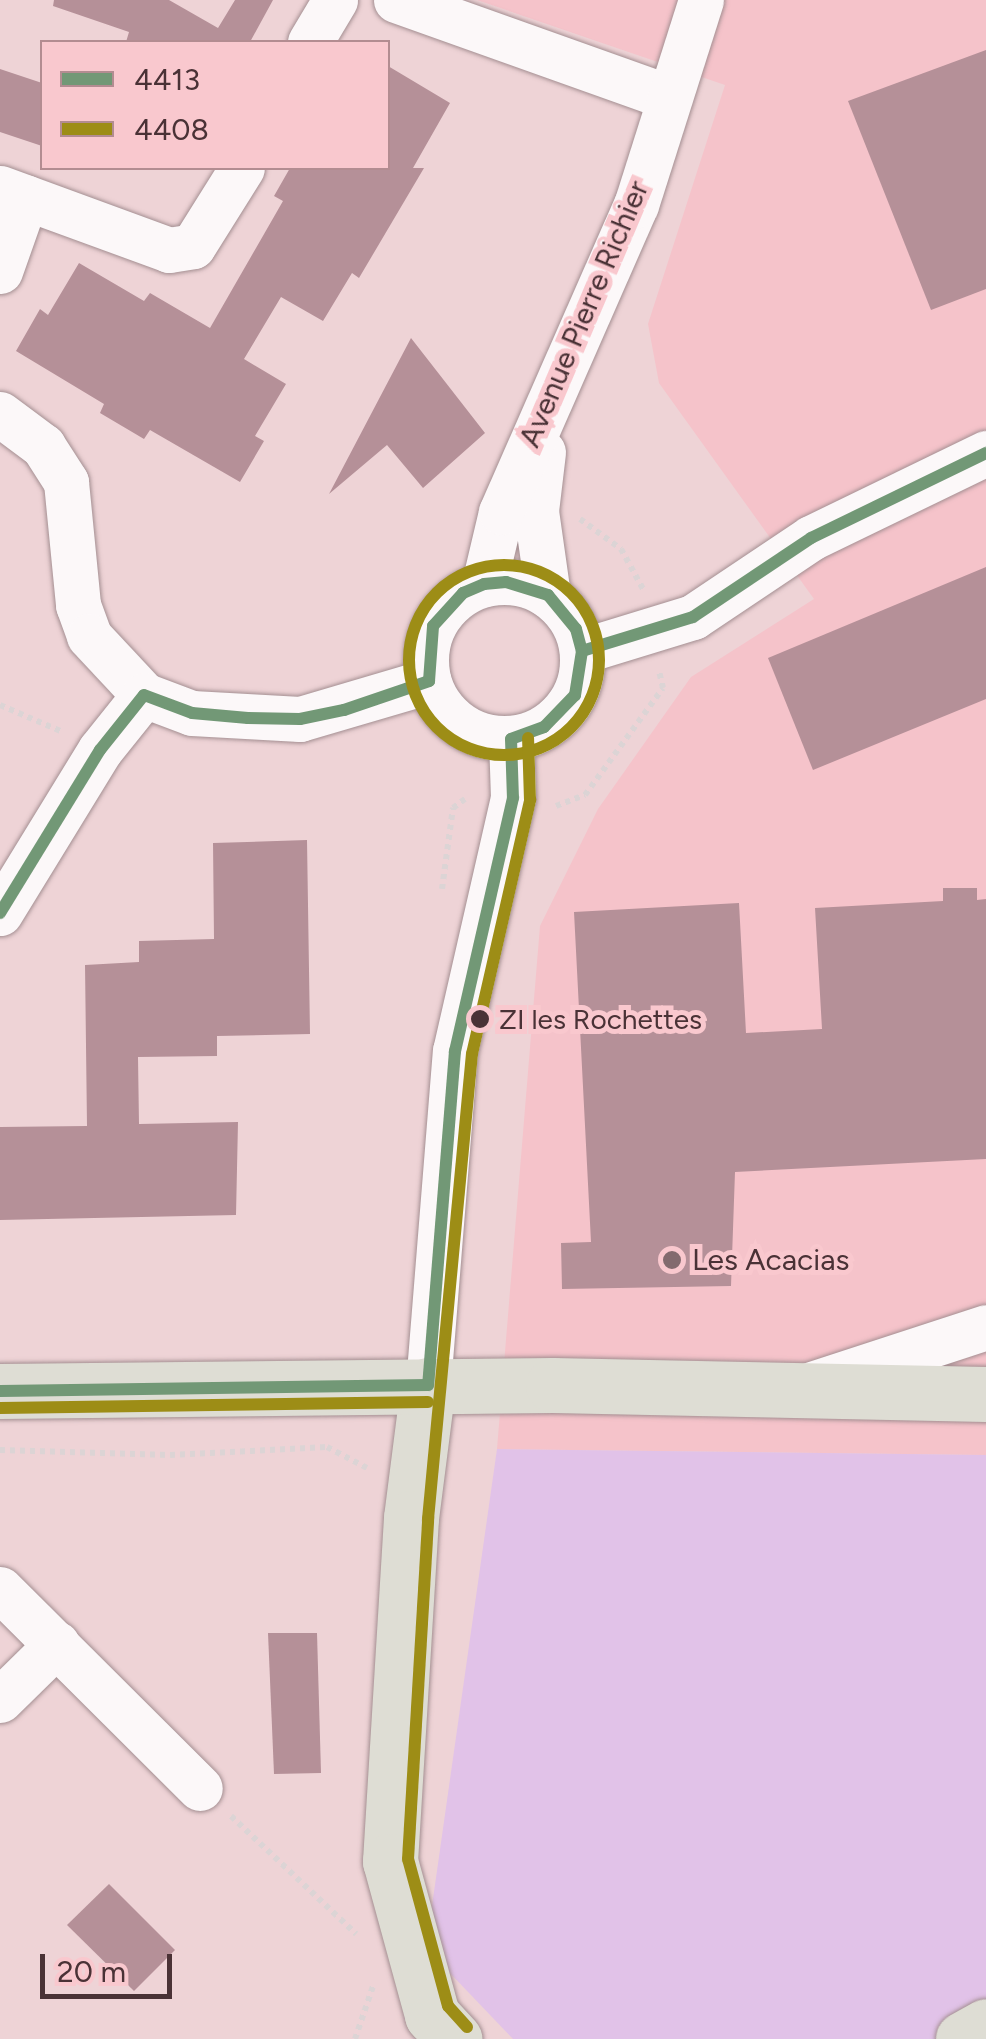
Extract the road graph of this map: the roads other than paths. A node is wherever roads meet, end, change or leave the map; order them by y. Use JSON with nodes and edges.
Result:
{"nodes":[{"id":1,"x":335,"y":0,"type":"edge"},
{"id":2,"x":396,"y":0,"type":"edge"},
{"id":3,"x":701,"y":0,"type":"edge"},
{"id":4,"x":311,"y":40,"type":"edge"},
{"id":5,"x":668,"y":97,"type":"junction"},
{"id":6,"x":241,"y":170,"type":"edge"},
{"id":7,"x":13,"y":192,"type":"edge"},
{"id":8,"x":0,"y":271,"type":"edge"},
{"id":9,"x":554,"y":396,"type":"junction"},
{"id":10,"x":0,"y":414,"type":"edge"},
{"id":11,"x":986,"y":453,"type":"edge"},
{"id":12,"x":484,"y":584,"type":"junction"},
{"id":13,"x":548,"y":595,"type":"junction"},
{"id":14,"x":582,"y":651,"type":"junction"},
{"id":15,"x":428,"y":681,"type":"junction"},
{"id":16,"x":144,"y":695,"type":"junction"},
{"id":17,"x":511,"y":739,"type":"junction"},
{"id":18,"x":0,"y":913,"type":"edge"},
{"id":19,"x":986,"y":1327,"type":"edge"},
{"id":20,"x":428,"y":1385,"type":"junction"},
{"id":21,"x":806,"y":1386,"type":"junction"},
{"id":22,"x":0,"y":1391,"type":"edge"},
{"id":23,"x":986,"y":1394,"type":"edge"},
{"id":24,"x":0,"y":1589,"type":"edge"},
{"id":25,"x":57,"y":1644,"type":"junction"},
{"id":26,"x":0,"y":1700,"type":"edge"},
{"id":27,"x":200,"y":1788,"type":"road end"},
{"id":28,"x":986,"y":2026,"type":"edge"},
{"id":29,"x":454,"y":2039,"type":"edge"},
{"id":30,"x":963,"y":2039,"type":"edge"}],
"edges":[{"from":1,"to":4,"type":"street"},
{"from":2,"to":5,"type":"street"},
{"from":3,"to":5,"type":"street","name":"Avenue Pierre Richier"},
{"from":5,"to":9,"type":"street","name":"Avenue Pierre Richier"},
{"from":6,"to":7,"type":"street"},
{"from":7,"to":8,"type":"street"},
{"from":9,"to":12,"type":"street","name":"Avenue Pierre Richier"},
{"from":9,"to":13,"type":"street"},
{"from":10,"to":16,"type":"street"},
{"from":11,"to":14,"type":"street"},
{"from":12,"to":13,"type":"street"},
{"from":12,"to":15,"type":"street"},
{"from":13,"to":14,"type":"street"},
{"from":14,"to":17,"type":"street"},
{"from":15,"to":16,"type":"street"},
{"from":15,"to":17,"type":"street"},
{"from":16,"to":18,"type":"street"},
{"from":17,"to":20,"type":"street"},
{"from":19,"to":21,"type":"street"},
{"from":20,"to":21,"type":"main road"},
{"from":20,"to":22,"type":"main road"},
{"from":20,"to":29,"type":"main road"},
{"from":21,"to":23,"type":"main road"},
{"from":24,"to":25,"type":"street"},
{"from":25,"to":26,"type":"street"},
{"from":25,"to":27,"type":"street"},
{"from":28,"to":30,"type":"main road"}]}
